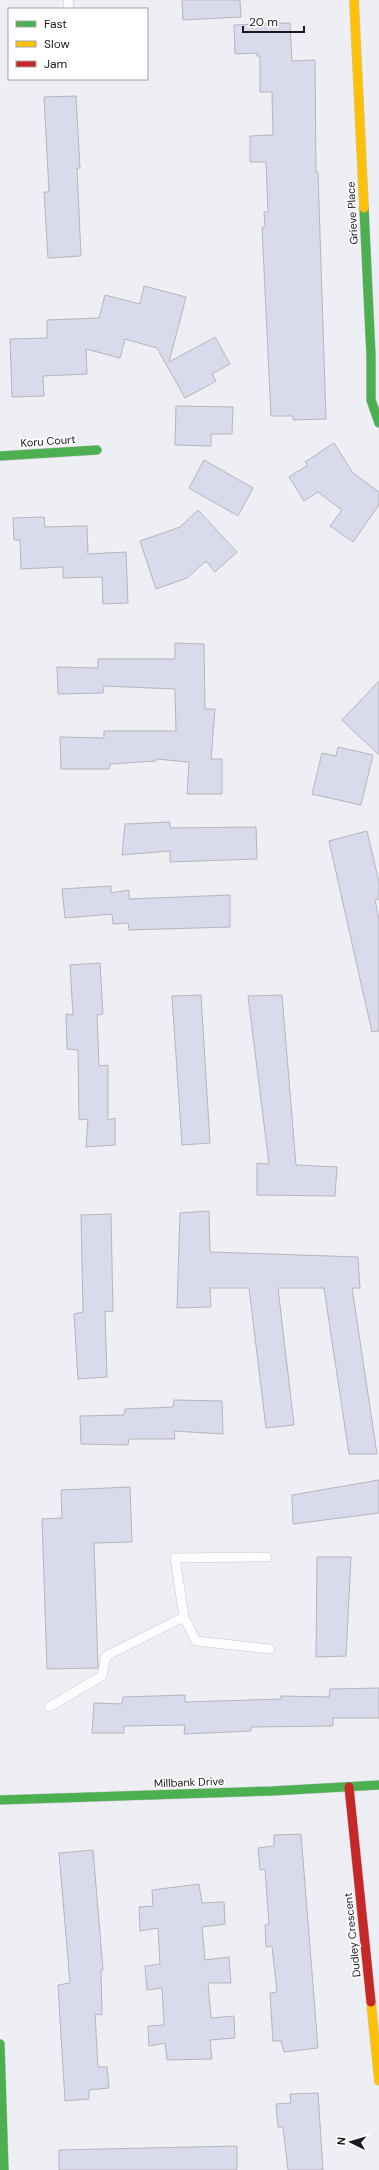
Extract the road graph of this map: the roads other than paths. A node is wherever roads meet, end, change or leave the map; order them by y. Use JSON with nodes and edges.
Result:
{"nodes":[{"id":1,"x":354,"y":0,"type":"edge"},
{"id":2,"x":379,"y":423,"type":"edge"},
{"id":3,"x":97,"y":450,"type":"dead end"},
{"id":4,"x":0,"y":456,"type":"edge"},
{"id":5,"x":267,"y":1557,"type":"dead end"},
{"id":6,"x":184,"y":1617,"type":"junction"},
{"id":7,"x":270,"y":1649,"type":"dead end"},
{"id":8,"x":49,"y":1707,"type":"dead end"},
{"id":9,"x":379,"y":1785,"type":"edge"},
{"id":10,"x":349,"y":1787,"type":"junction"},
{"id":11,"x":0,"y":1800,"type":"edge"},
{"id":12,"x":0,"y":2044,"type":"edge"},
{"id":13,"x":378,"y":2069,"type":"edge"},
{"id":14,"x":379,"y":2081,"type":"edge"},
{"id":15,"x":4,"y":2170,"type":"edge"}],
"edges":[{"from":1,"to":2,"type":"street","name":"Grieve Place"},
{"from":3,"to":4,"type":"street","name":"Koru Court"},
{"from":5,"to":6,"type":"lane"},
{"from":6,"to":7,"type":"lane"},
{"from":6,"to":8,"type":"lane"},
{"from":9,"to":10,"type":"street","name":"Millbank Drive"},
{"from":10,"to":11,"type":"street","name":"Millbank Drive"},
{"from":10,"to":13,"type":"street","name":"Dudley Crescent"},
{"from":12,"to":15,"type":"street"},
{"from":13,"to":14,"type":"street","name":"Dudley Crescent"}]}
